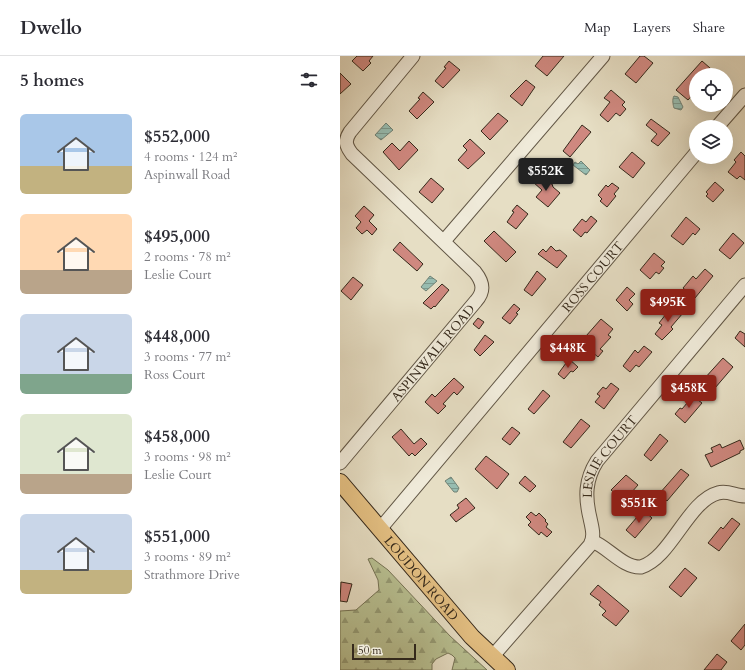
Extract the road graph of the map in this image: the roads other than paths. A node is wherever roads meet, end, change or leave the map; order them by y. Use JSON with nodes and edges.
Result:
{"nodes":[{"id":1,"x":413,"y":56,"type":"edge"},
{"id":2,"x":603,"y":56,"type":"edge"},
{"id":3,"x":745,"y":95,"type":"edge"},
{"id":4,"x":723,"y":120,"type":"edge"},
{"id":5,"x":689,"y":161,"type":"edge"},
{"id":6,"x":444,"y":242,"type":"junction"},
{"id":7,"x":745,"y":285,"type":"edge"},
{"id":8,"x":340,"y":463,"type":"edge"},
{"id":9,"x":340,"y":482,"type":"edge"},
{"id":10,"x":745,"y":496,"type":"edge"},
{"id":11,"x":380,"y":529,"type":"junction"},
{"id":12,"x":592,"y":541,"type":"junction"},
{"id":13,"x":492,"y":657,"type":"junction"},
{"id":14,"x":507,"y":670,"type":"edge"}],
"edges":[{"from":1,"to":6,"type":"street","name":"ASPINWALL ROAD"},
{"from":2,"to":6,"type":"street"},
{"from":3,"to":4,"type":"street"},
{"from":5,"to":11,"type":"street","name":"ROSS COURT"},
{"from":6,"to":8,"type":"street","name":"ASPINWALL ROAD"},
{"from":7,"to":12,"type":"street","name":"LESLIE COURT"},
{"from":9,"to":11,"type":"main road","name":"LOUDON ROAD"},
{"from":10,"to":12,"type":"street"},
{"from":11,"to":13,"type":"main road","name":"LOUDON ROAD"},
{"from":12,"to":13,"type":"street"},
{"from":13,"to":14,"type":"main road","name":"LOUDON ROAD"}]}
